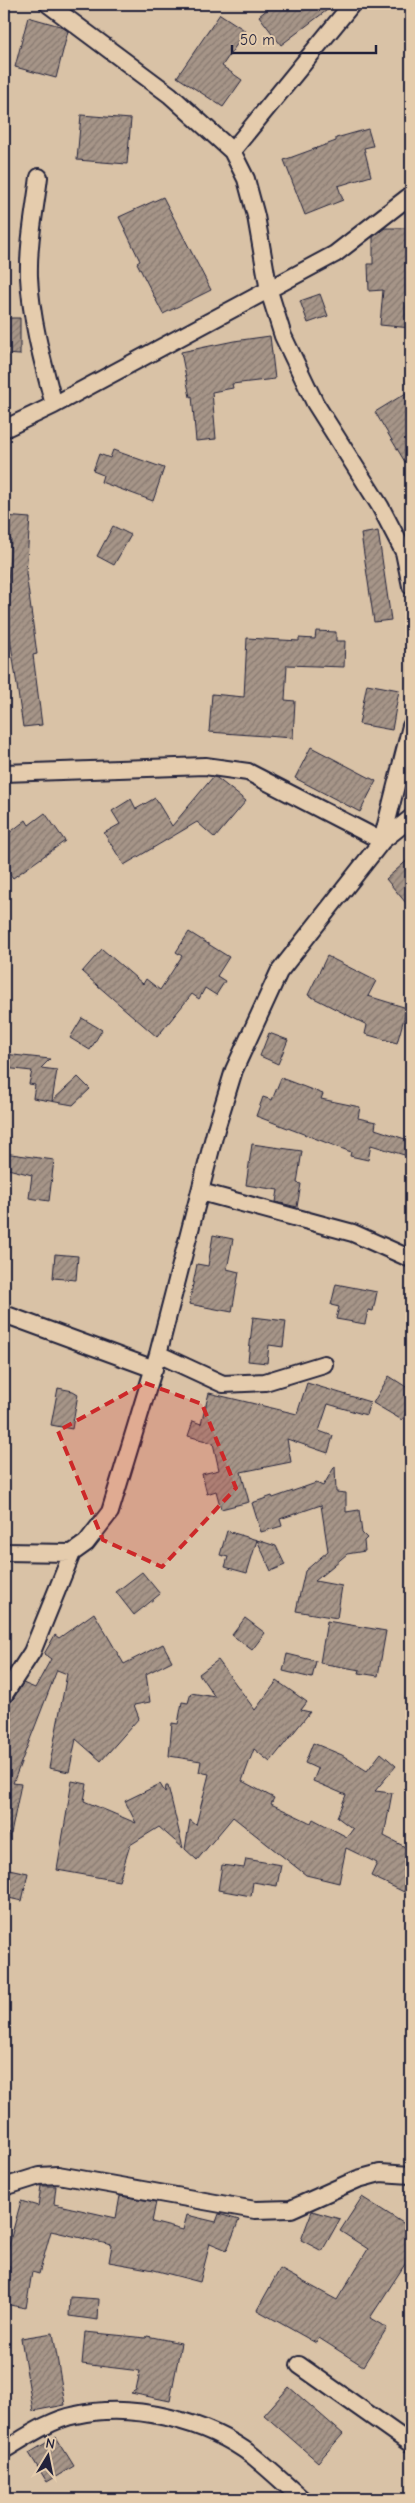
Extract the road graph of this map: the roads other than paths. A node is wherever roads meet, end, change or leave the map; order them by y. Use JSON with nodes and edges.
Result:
{"nodes":[{"id":1,"x":48,"y":4,"type":"edge"},
{"id":2,"x":352,"y":4,"type":"edge"},
{"id":3,"x":232,"y":152,"type":"junction"},
{"id":4,"x":39,"y":177,"type":"dead end"},
{"id":5,"x":411,"y":195,"type":"edge"},
{"id":6,"x":269,"y":291,"type":"junction"},
{"id":7,"x":54,"y":405,"type":"junction"},
{"id":8,"x":4,"y":429,"type":"edge"},
{"id":9,"x":411,"y":586,"type":"edge"},
{"id":10,"x":411,"y":726,"type":"edge"},
{"id":11,"x":4,"y":773,"type":"edge"},
{"id":12,"x":411,"y":818,"type":"edge"},
{"id":13,"x":382,"y":841,"type":"junction"},
{"id":14,"x":201,"y":1192,"type":"junction"},
{"id":15,"x":411,"y":1259,"type":"edge"},
{"id":16,"x":4,"y":1314,"type":"edge"},
{"id":17,"x":156,"y":1362,"type":"junction"},
{"id":18,"x":324,"y":1364,"type":"dead end"},
{"id":19,"x":4,"y":1552,"type":"edge"},
{"id":20,"x":72,"y":1554,"type":"junction"},
{"id":21,"x":4,"y":1695,"type":"edge"},
{"id":22,"x":411,"y":2175,"type":"edge"},
{"id":23,"x":4,"y":2187,"type":"edge"},
{"id":24,"x":299,"y":2365,"type":"dead end"},
{"id":25,"x":411,"y":2444,"type":"edge"},
{"id":26,"x":4,"y":2450,"type":"edge"},
{"id":27,"x":302,"y":2499,"type":"edge"}],
"edges":[{"from":1,"to":3,"type":"street"},
{"from":2,"to":3,"type":"street"},
{"from":3,"to":6,"type":"street"},
{"from":4,"to":7,"type":"street"},
{"from":5,"to":6,"type":"street"},
{"from":6,"to":7,"type":"street"},
{"from":6,"to":9,"type":"street"},
{"from":7,"to":8,"type":"street"},
{"from":10,"to":13,"type":"street"},
{"from":11,"to":13,"type":"street"},
{"from":12,"to":13,"type":"street"},
{"from":13,"to":14,"type":"street"},
{"from":14,"to":15,"type":"street"},
{"from":14,"to":17,"type":"street"},
{"from":16,"to":17,"type":"street"},
{"from":17,"to":18,"type":"street"},
{"from":17,"to":20,"type":"street"},
{"from":19,"to":20,"type":"street"},
{"from":20,"to":21,"type":"street"},
{"from":22,"to":23,"type":"street"},
{"from":24,"to":25,"type":"street"},
{"from":26,"to":27,"type":"street"}]}
